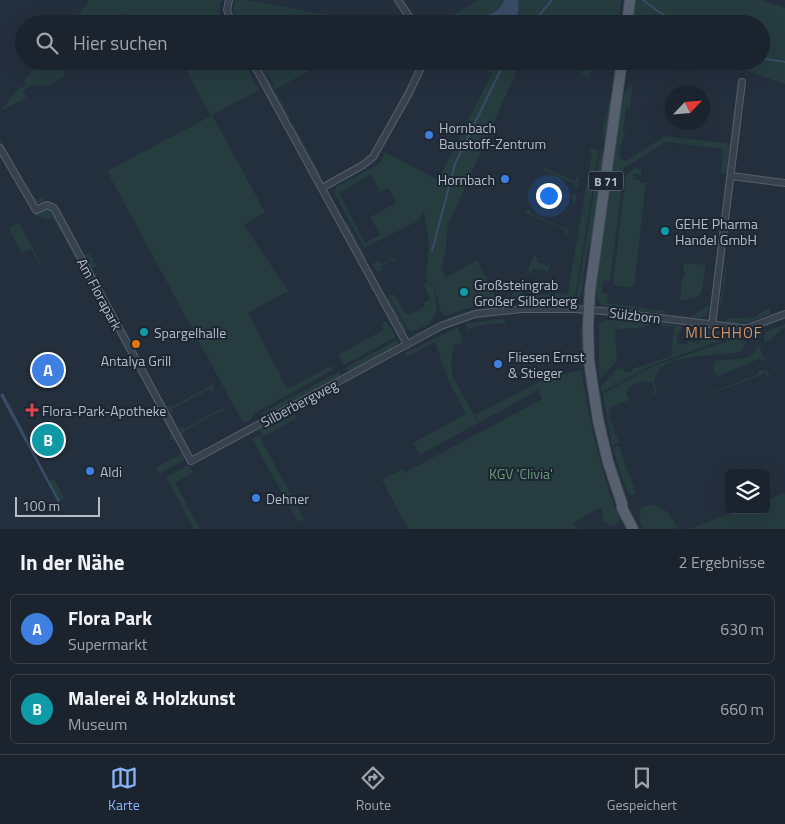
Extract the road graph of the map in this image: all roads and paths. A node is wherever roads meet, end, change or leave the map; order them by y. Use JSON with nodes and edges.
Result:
{"nodes":[{"id":1,"x":229,"y":0,"type":"edge"},
{"id":2,"x":398,"y":0,"type":"edge"},
{"id":3,"x":630,"y":0,"type":"edge"},
{"id":4,"x":229,"y":15,"type":"edge"},
{"id":5,"x":408,"y":15,"type":"edge"},
{"id":6,"x":628,"y":15,"type":"edge"},
{"id":7,"x":257,"y":70,"type":"edge"},
{"id":8,"x":420,"y":70,"type":"edge"},
{"id":9,"x":621,"y":70,"type":"edge"},
{"id":10,"x":742,"y":82,"type":"dead end"},
{"id":11,"x":0,"y":148,"type":"edge"},
{"id":12,"x":731,"y":176,"type":"junction"},
{"id":13,"x":785,"y":183,"type":"edge"},
{"id":14,"x":322,"y":188,"type":"junction"},
{"id":15,"x":588,"y":310,"type":"junction"},
{"id":16,"x":785,"y":314,"type":"edge"},
{"id":17,"x":712,"y":325,"type":"junction"},
{"id":18,"x":407,"y":344,"type":"junction"},
{"id":19,"x":191,"y":461,"type":"joint"},
{"id":20,"x":633,"y":529,"type":"edge"}],
"edges":[{"from":1,"to":4,"type":"street"},
{"from":2,"to":5,"type":"street"},
{"from":3,"to":6,"type":"main road"},
{"from":7,"to":14,"type":"street"},
{"from":8,"to":14,"type":"street"},
{"from":9,"to":15,"type":"main road","number":"B 71"},
{"from":10,"to":12,"type":"street"},
{"from":11,"to":19,"type":"street","name":"Am Florapark"},
{"from":12,"to":13,"type":"street"},
{"from":12,"to":17,"type":"street"},
{"from":14,"to":18,"type":"street"},
{"from":15,"to":17,"type":"street","name":"Sülzborn"},
{"from":15,"to":18,"type":"street","name":"Silberbergweg"},
{"from":15,"to":20,"type":"main road","number":"B 71"},
{"from":16,"to":17,"type":"street","name":"Sülzborn"},
{"from":18,"to":19,"type":"street","name":"Silberbergweg"}]}
